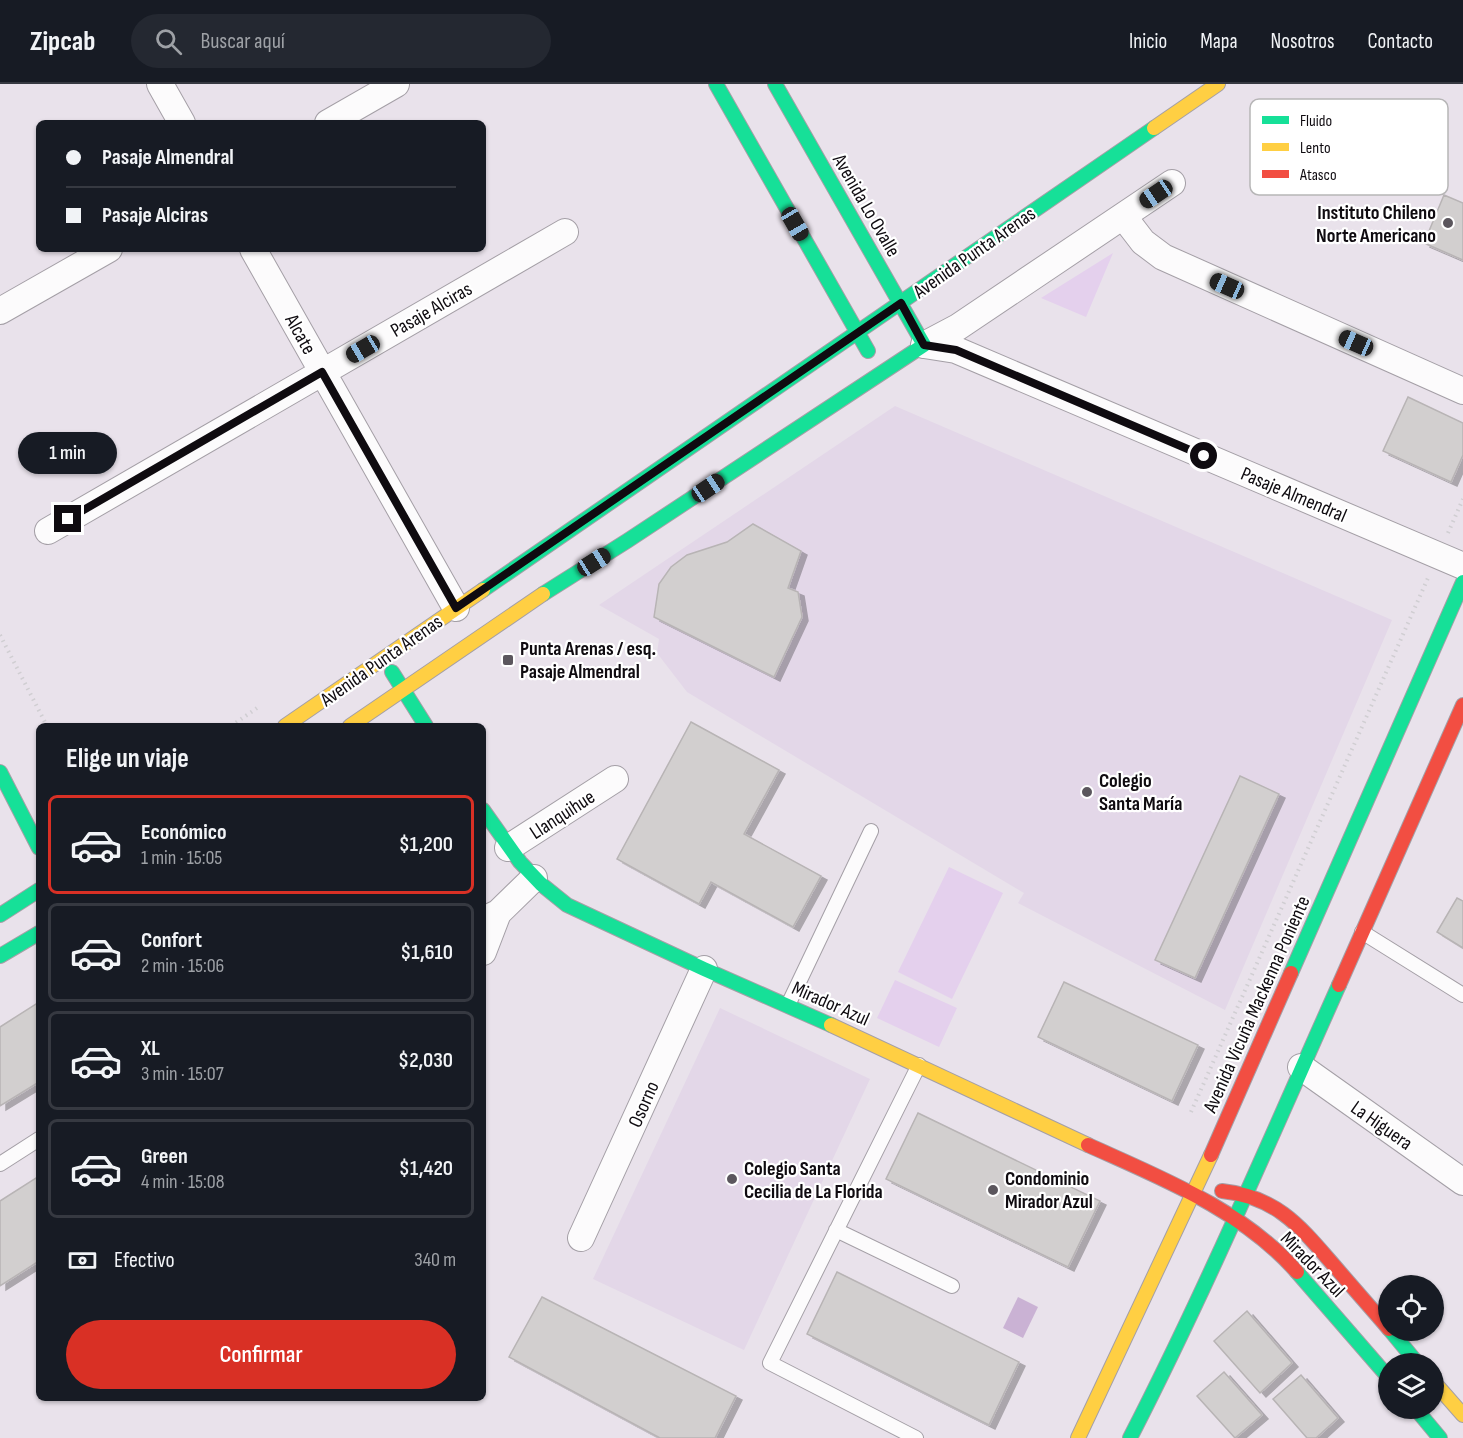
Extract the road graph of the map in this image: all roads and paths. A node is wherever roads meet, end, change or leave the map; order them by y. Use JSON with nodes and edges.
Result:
{"nodes":[{"id":1,"x":160,"y":84,"type":"edge"},
{"id":2,"x":396,"y":84,"type":"edge"},
{"id":3,"x":716,"y":84,"type":"edge"},
{"id":4,"x":775,"y":84,"type":"edge"},
{"id":5,"x":1218,"y":84,"type":"edge"},
{"id":6,"x":180,"y":120,"type":"edge"},
{"id":7,"x":333,"y":120,"type":"edge"},
{"id":8,"x":1172,"y":183,"type":"dead end"},
{"id":9,"x":1124,"y":216,"type":"junction"},
{"id":10,"x":565,"y":232,"type":"dead end"},
{"id":11,"x":104,"y":252,"type":"edge"},
{"id":12,"x":255,"y":252,"type":"edge"},
{"id":13,"x":901,"y":303,"type":"junction"},
{"id":14,"x":0,"y":311,"type":"edge"},
{"id":15,"x":857,"y":334,"type":"junction"},
{"id":16,"x":924,"y":345,"type":"junction"},
{"id":17,"x":322,"y":372,"type":"junction"},
{"id":18,"x":881,"y":373,"type":"junction"},
{"id":19,"x":1463,"y":391,"type":"edge"},
{"id":20,"x":1463,"y":499,"type":"edge"},
{"id":21,"x":48,"y":531,"type":"dead end"},
{"id":22,"x":1438,"y":556,"type":"junction"},
{"id":23,"x":1463,"y":566,"type":"edge"},
{"id":24,"x":1463,"y":582,"type":"edge"},
{"id":25,"x":456,"y":608,"type":"junction"},
{"id":26,"x":0,"y":635,"type":"edge"},
{"id":27,"x":383,"y":658,"type":"junction"},
{"id":28,"x":403,"y":691,"type":"junction"},
{"id":29,"x":1461,"y":717,"type":"edge"},
{"id":30,"x":45,"y":723,"type":"edge"},
{"id":31,"x":289,"y":723,"type":"edge"},
{"id":32,"x":355,"y":723,"type":"edge"},
{"id":33,"x":424,"y":723,"type":"edge"},
{"id":34,"x":0,"y":772,"type":"edge"},
{"id":35,"x":615,"y":779,"type":"dead end"},
{"id":36,"x":486,"y":815,"type":"edge"},
{"id":37,"x":871,"y":831,"type":"dead end"},
{"id":38,"x":36,"y":842,"type":"edge"},
{"id":39,"x":508,"y":848,"type":"junction"},
{"id":40,"x":534,"y":878,"type":"junction"},
{"id":41,"x":36,"y":892,"type":"edge"},
{"id":42,"x":0,"y":915,"type":"edge"},
{"id":43,"x":490,"y":916,"type":"edge"},
{"id":44,"x":1362,"y":932,"type":"junction"},
{"id":45,"x":36,"y":935,"type":"edge"},
{"id":46,"x":486,"y":937,"type":"edge"},
{"id":47,"x":0,"y":956,"type":"edge"},
{"id":48,"x":704,"y":969,"type":"junction"},
{"id":49,"x":1463,"y":995,"type":"edge"},
{"id":50,"x":788,"y":1005,"type":"junction"},
{"id":51,"x":919,"y":1065,"type":"junction"},
{"id":52,"x":1301,"y":1067,"type":"junction"},
{"id":53,"x":1191,"y":1112,"type":"dead end"},
{"id":54,"x":36,"y":1141,"type":"edge"},
{"id":55,"x":0,"y":1164,"type":"edge"},
{"id":56,"x":1463,"y":1182,"type":"edge"},
{"id":57,"x":1245,"y":1193,"type":"junction"},
{"id":58,"x":1194,"y":1194,"type":"junction"},
{"id":59,"x":1233,"y":1219,"type":"junction"},
{"id":60,"x":836,"y":1230,"type":"junction"},
{"id":61,"x":581,"y":1238,"type":"dead end"},
{"id":62,"x":952,"y":1286,"type":"dead end"},
{"id":63,"x":1378,"y":1316,"type":"edge"},
{"id":64,"x":1399,"y":1341,"type":"edge"},
{"id":65,"x":1410,"y":1353,"type":"edge"},
{"id":66,"x":1378,"y":1365,"type":"edge"},
{"id":67,"x":1444,"y":1393,"type":"edge"},
{"id":68,"x":1463,"y":1415,"type":"edge"},
{"id":69,"x":1424,"y":1419,"type":"edge"},
{"id":70,"x":916,"y":1438,"type":"edge"},
{"id":71,"x":1078,"y":1438,"type":"edge"},
{"id":72,"x":1130,"y":1438,"type":"edge"},
{"id":73,"x":1440,"y":1438,"type":"edge"}],
"edges":[{"from":1,"to":6,"type":"street"},
{"from":2,"to":7,"type":"street"},
{"from":3,"to":15,"type":"main road"},
{"from":4,"to":13,"type":"main road","name":"Avenida Lo Ovalle"},
{"from":5,"to":13,"type":"main road","name":"Avenida Punta Arenas"},
{"from":8,"to":9,"type":"street","name":"Avenida Punta Arenas"},
{"from":9,"to":16,"type":"street","name":"Avenida Punta Arenas"},
{"from":9,"to":19,"type":"street"},
{"from":10,"to":17,"type":"street","name":"Pasaje Alciras"},
{"from":11,"to":14,"type":"street"},
{"from":12,"to":17,"type":"street","name":"Alcate"},
{"from":13,"to":15,"type":"main road","name":"Avenida Punta Arenas"},
{"from":13,"to":16,"type":"main road","name":"Avenida Lo Ovalle"},
{"from":15,"to":18,"type":"main road"},
{"from":15,"to":25,"type":"main road","name":"Avenida Punta Arenas"},
{"from":16,"to":18,"type":"main road","name":"Avenida Punta Arenas"},
{"from":16,"to":22,"type":"street","name":"Pasaje Almendral"},
{"from":17,"to":21,"type":"street","name":"Pasaje Alciras"},
{"from":17,"to":25,"type":"street","name":"Alcate"},
{"from":18,"to":28,"type":"main road","name":"Avenida Punta Arenas"},
{"from":20,"to":22,"type":"path"},
{"from":22,"to":23,"type":"street","name":"Pasaje Almendral"},
{"from":22,"to":53,"type":"path"},
{"from":24,"to":58,"type":"main road","name":"Avenida Vicuña Mackenna Poniente"},
{"from":25,"to":27,"type":"main road","name":"Avenida Punta Arenas"},
{"from":26,"to":30,"type":"path"},
{"from":27,"to":28,"type":"main road"},
{"from":27,"to":31,"type":"main road","name":"Avenida Punta Arenas"},
{"from":28,"to":32,"type":"main road","name":"Avenida Punta Arenas"},
{"from":28,"to":33,"type":"main road"},
{"from":29,"to":44,"type":"main road"},
{"from":34,"to":38,"type":"main road"},
{"from":35,"to":39,"type":"street","name":"Llanquihue"},
{"from":36,"to":39,"type":"main road","name":"Mirador Azul"},
{"from":37,"to":50,"type":"lane"},
{"from":39,"to":40,"type":"main road","name":"Mirador Azul"},
{"from":40,"to":43,"type":"street"},
{"from":40,"to":48,"type":"main road","name":"Mirador Azul"},
{"from":41,"to":42,"type":"main road"},
{"from":43,"to":46,"type":"street"},
{"from":44,"to":49,"type":"lane"},
{"from":44,"to":52,"type":"main road"},
{"from":45,"to":47,"type":"main road"},
{"from":48,"to":50,"type":"main road","name":"Mirador Azul"},
{"from":48,"to":61,"type":"street","name":"Osorno"},
{"from":50,"to":51,"type":"main road","name":"Mirador Azul"},
{"from":51,"to":58,"type":"main road","name":"Mirador Azul"},
{"from":51,"to":60,"type":"lane"},
{"from":52,"to":56,"type":"street","name":"La Higuera"},
{"from":52,"to":57,"type":"main road"},
{"from":54,"to":55,"type":"lane"},
{"from":57,"to":58,"type":"main road","name":"Mirador Azul"},
{"from":57,"to":59,"type":"main road"},
{"from":57,"to":63,"type":"main road","name":"Mirador Azul"},
{"from":58,"to":59,"type":"main road","name":"Mirador Azul"},
{"from":58,"to":71,"type":"main road","name":"Avenida Vicuña Mackenna Poniente"},
{"from":59,"to":66,"type":"main road","name":"Mirador Azul"},
{"from":59,"to":72,"type":"main road"},
{"from":60,"to":62,"type":"lane"},
{"from":60,"to":70,"type":"lane"},
{"from":64,"to":65,"type":"main road","name":"Mirador Azul"},
{"from":67,"to":68,"type":"main road"},
{"from":69,"to":73,"type":"main road"}]}
